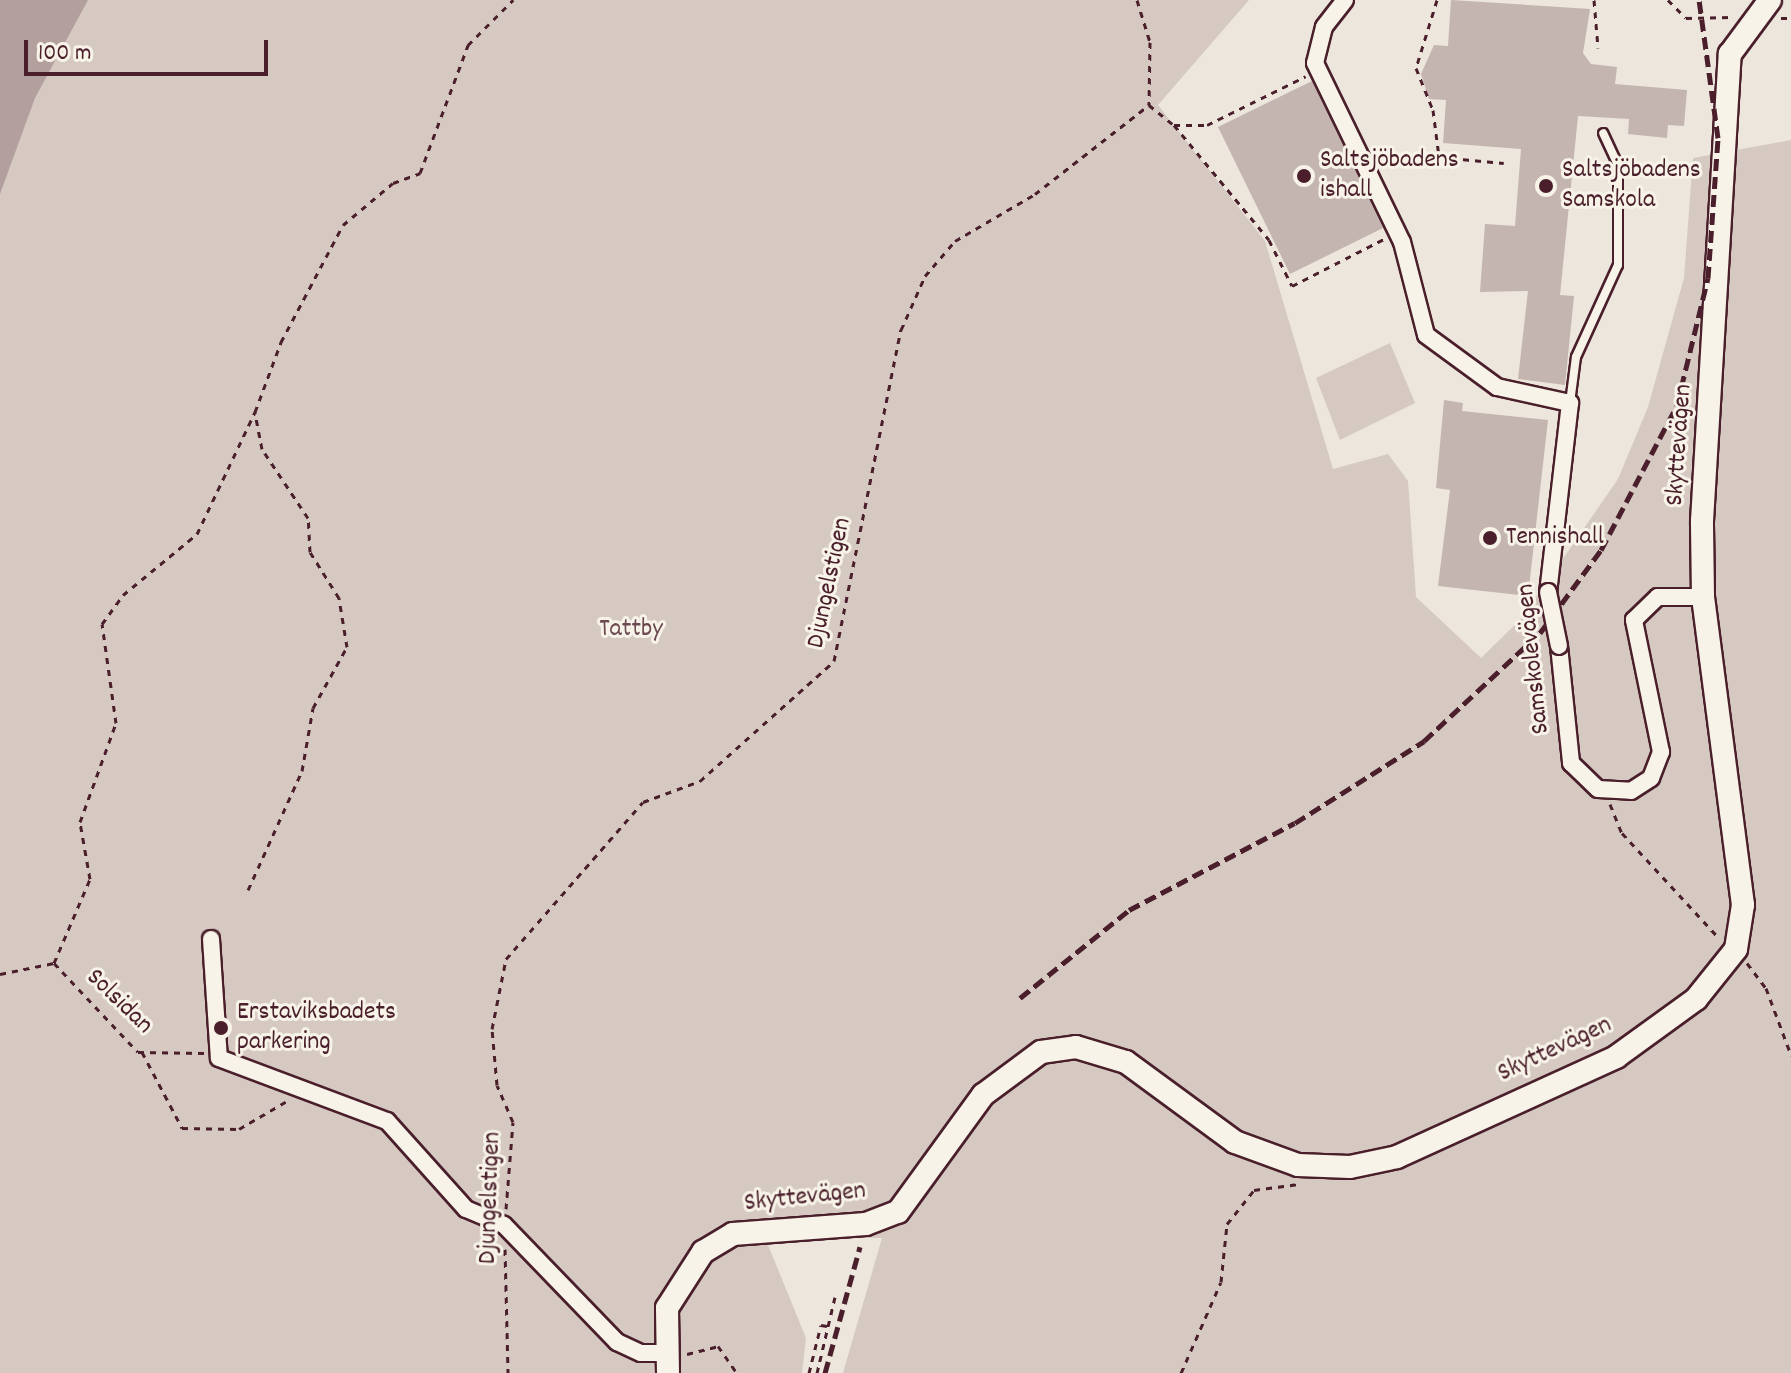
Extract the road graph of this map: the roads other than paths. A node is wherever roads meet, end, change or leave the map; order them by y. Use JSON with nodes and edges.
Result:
{"nodes":[{"id":1,"x":1345,"y":0,"type":"edge"},
{"id":2,"x":1766,"y":4,"type":"edge"},
{"id":3,"x":1603,"y":133,"type":"dead end"},
{"id":4,"x":1570,"y":403,"type":"junction"},
{"id":5,"x":1703,"y":597,"type":"junction"},
{"id":6,"x":211,"y":939,"type":"dead end"},
{"id":7,"x":670,"y":1362,"type":"edge"}],
"edges":[{"from":1,"to":4,"type":"street"},
{"from":2,"to":5,"type":"street","name":"Skyttevägen"},
{"from":3,"to":4,"type":"lane"},
{"from":4,"to":5,"type":"street","name":"Samskolevägen","bridge":true},
{"from":5,"to":7,"type":"street","name":"Skyttevägen"},
{"from":6,"to":7,"type":"street"}]}
